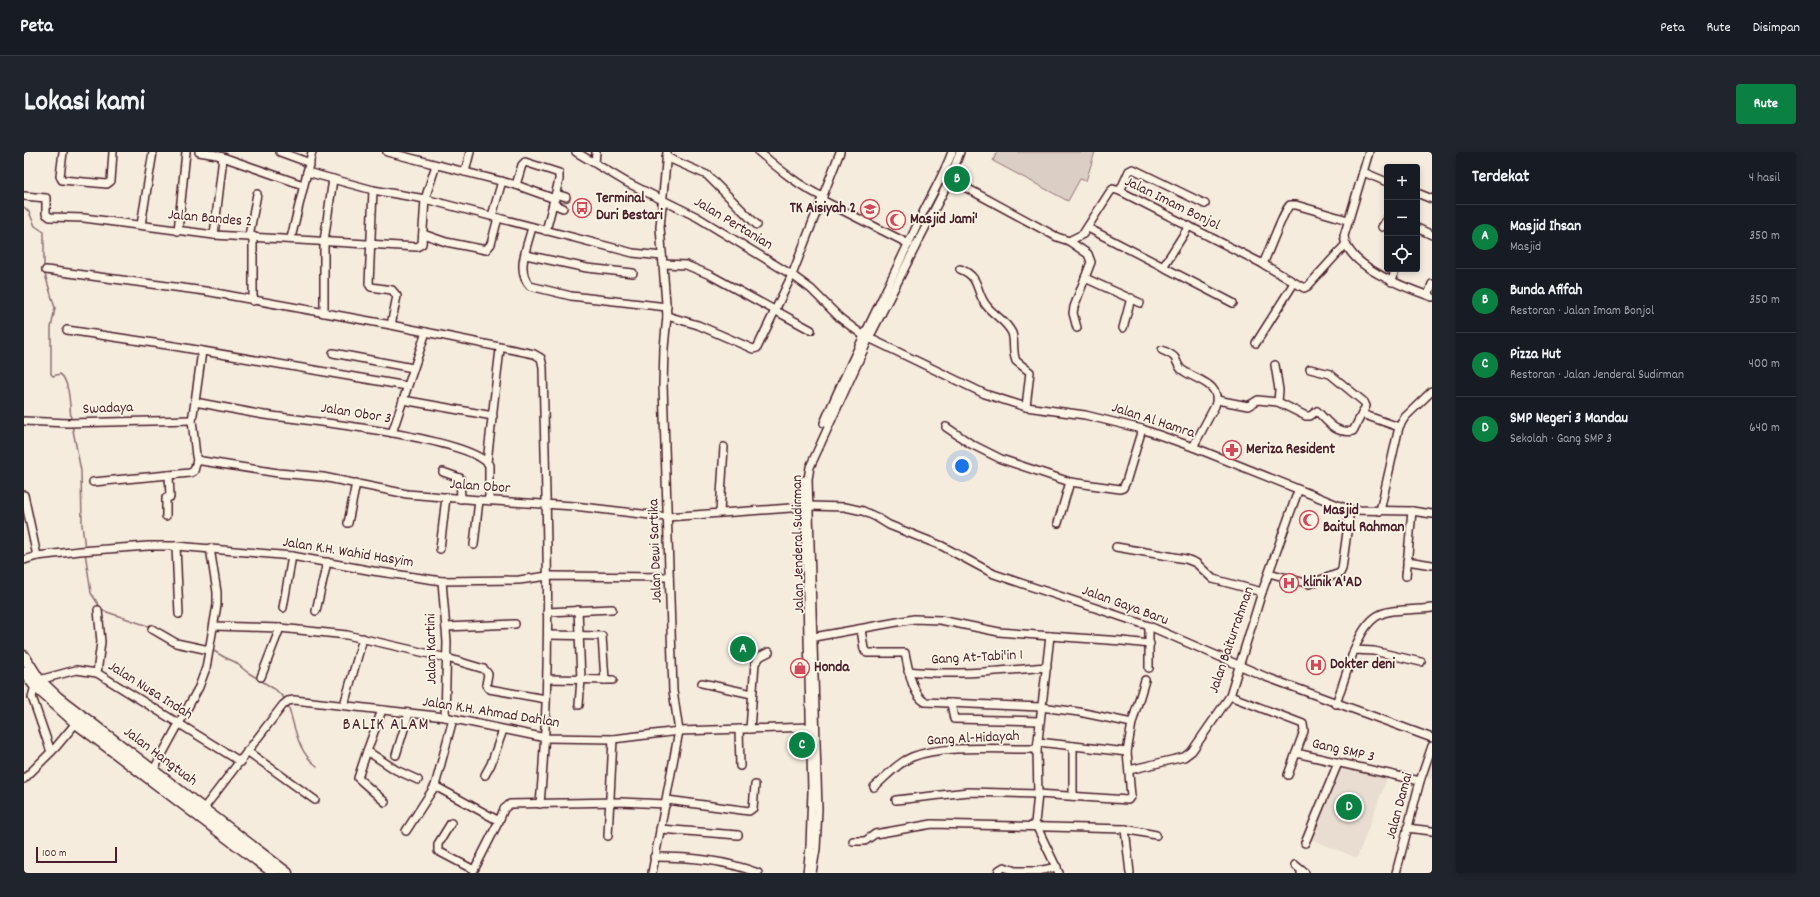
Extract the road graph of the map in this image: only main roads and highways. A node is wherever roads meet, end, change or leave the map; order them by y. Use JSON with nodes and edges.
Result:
{"nodes":[{"id":1,"x":24,"y":656,"type":"edge"},
{"id":2,"x":24,"y":672,"type":"edge"},
{"id":3,"x":37,"y":683,"type":"junction"},
{"id":4,"x":241,"y":842,"type":"junction"},
{"id":5,"x":274,"y":873,"type":"edge"},
{"id":6,"x":287,"y":873,"type":"edge"}],
"edges":[{"from":1,"to":3,"type":"highway","name":"Jalan Hangtuah"},
{"from":2,"to":3,"type":"highway","name":"Jalan Hangtuah"},
{"from":3,"to":4,"type":"highway","name":"Jalan Hangtuah"},
{"from":3,"to":4,"type":"highway","name":"Jalan Hangtuah"},
{"from":4,"to":5,"type":"highway","name":"Jalan Hangtuah"},
{"from":4,"to":6,"type":"highway","name":"Jalan Hangtuah"}]}
